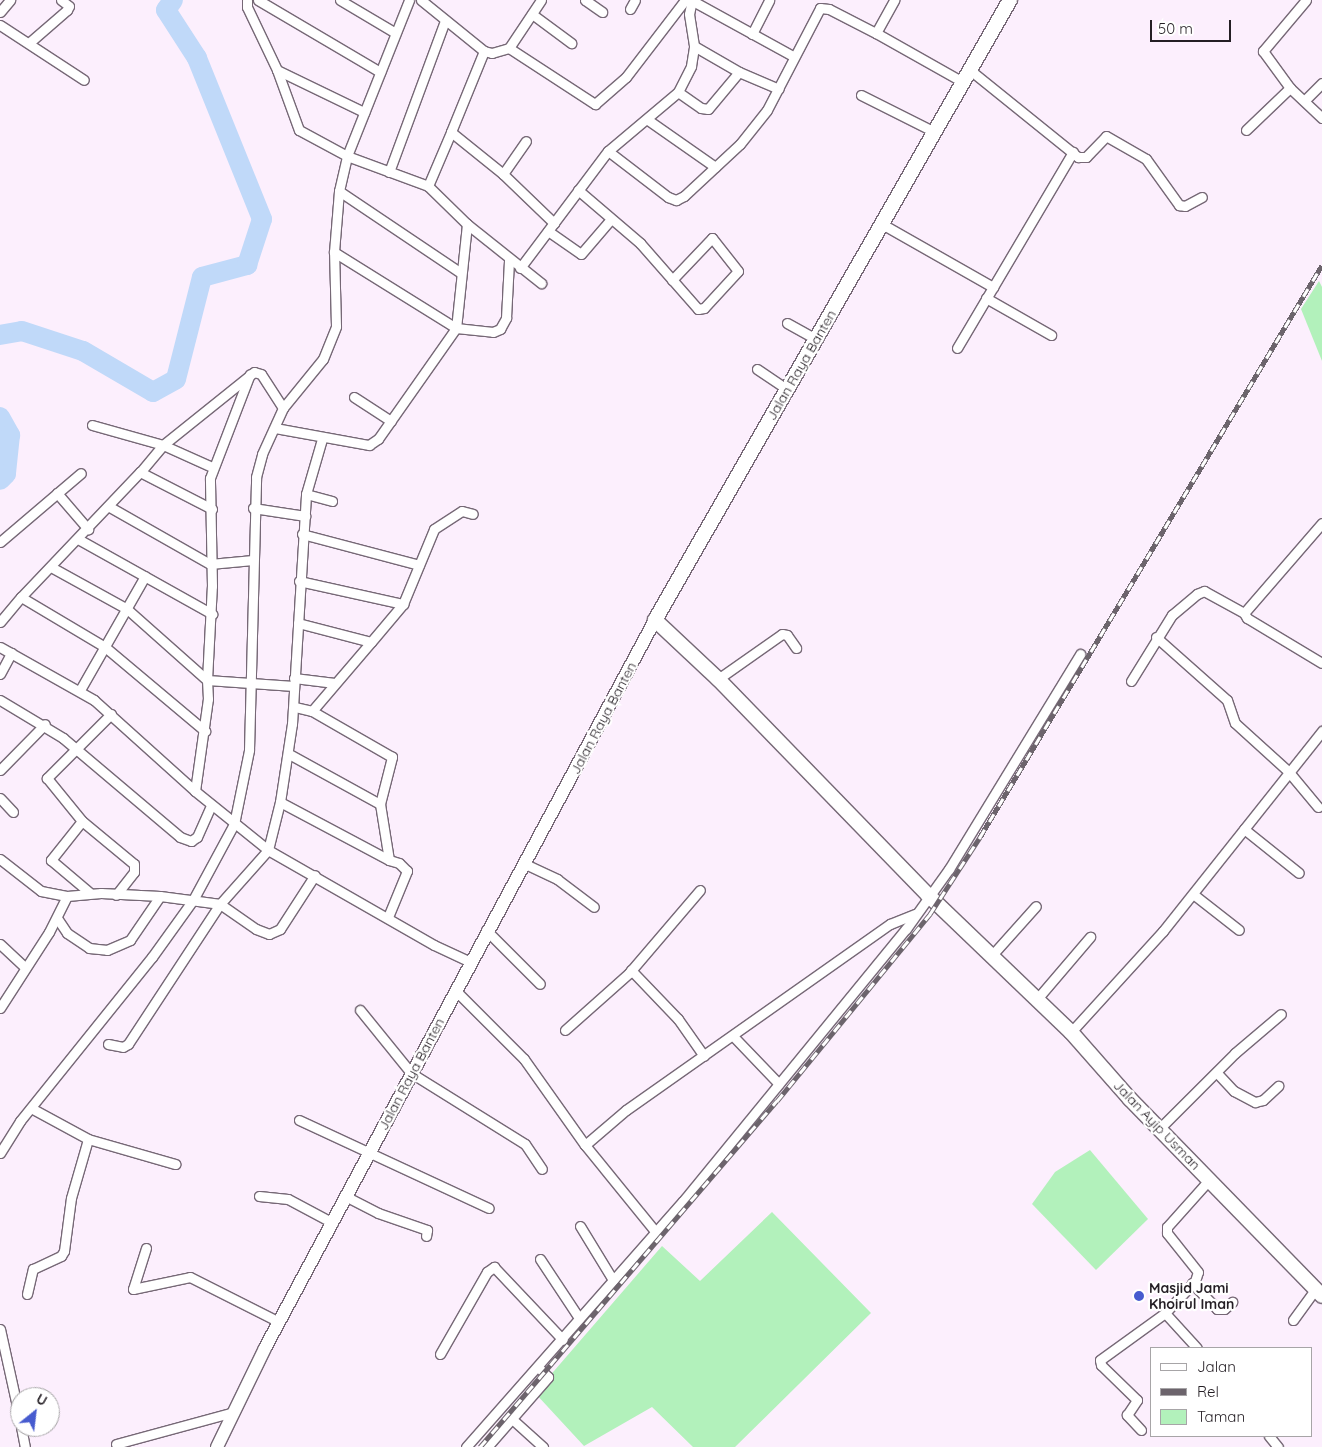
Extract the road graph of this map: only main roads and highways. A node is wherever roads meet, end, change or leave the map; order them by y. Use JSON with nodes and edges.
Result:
{"nodes":[{"id":1,"x":1010,"y":0,"type":"edge"},
{"id":2,"x":655,"y":620,"type":"junction"},
{"id":3,"x":1319,"y":1293,"type":"edge"},
{"id":4,"x":217,"y":1447,"type":"edge"}],
"edges":[{"from":1,"to":2,"type":"main road","name":"Jalan Raya Banten"},
{"from":2,"to":3,"type":"main road","name":"Jalan Ayip Usman"},
{"from":2,"to":4,"type":"main road","name":"Jalan Raya Banten"}]}
